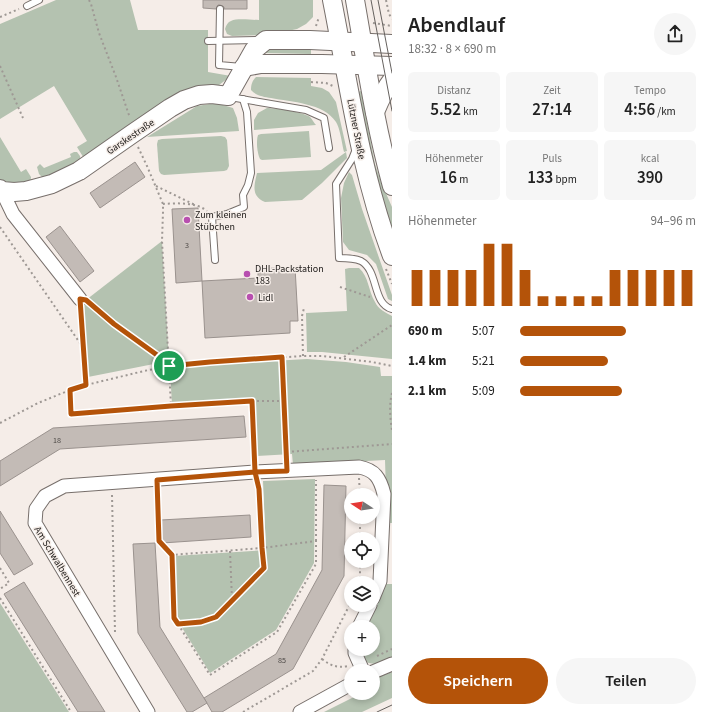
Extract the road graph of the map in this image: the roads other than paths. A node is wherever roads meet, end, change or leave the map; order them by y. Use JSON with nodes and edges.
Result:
{"nodes":[{"id":1,"x":39,"y":0,"type":"edge"},
{"id":2,"x":354,"y":0,"type":"edge"},
{"id":3,"x":27,"y":6,"type":"road end"},
{"id":4,"x":325,"y":6,"type":"edge"},
{"id":5,"x":220,"y":9,"type":"dead end"},
{"id":6,"x":266,"y":40,"type":"junction"},
{"id":7,"x":208,"y":41,"type":"dead end"},
{"id":8,"x":219,"y":41,"type":"junction"},
{"id":9,"x":340,"y":42,"type":"junction"},
{"id":10,"x":362,"y":44,"type":"junction"},
{"id":11,"x":392,"y":44,"type":"edge"},
{"id":12,"x":345,"y":65,"type":"junction"},
{"id":13,"x":367,"y":66,"type":"junction"},
{"id":14,"x":392,"y":66,"type":"edge"},
{"id":15,"x":244,"y":67,"type":"junction"},
{"id":16,"x":392,"y":80,"type":"edge"},
{"id":17,"x":235,"y":98,"type":"junction"},
{"id":18,"x":375,"y":112,"type":"junction"},
{"id":19,"x":359,"y":142,"type":"junction"},
{"id":20,"x":329,"y":148,"type":"dead end"},
{"id":21,"x":392,"y":186,"type":"edge"},
{"id":22,"x":1,"y":191,"type":"edge"},
{"id":23,"x":392,"y":256,"type":"edge"},
{"id":24,"x":214,"y":260,"type":"dead end"},
{"id":25,"x":80,"y":299,"type":"road end"},
{"id":26,"x":392,"y":309,"type":"edge"},
{"id":27,"x":380,"y":581,"type":"edge"},
{"id":28,"x":392,"y":664,"type":"edge"},
{"id":29,"x":380,"y":669,"type":"edge"},
{"id":30,"x":344,"y":688,"type":"edge"},
{"id":31,"x":148,"y":712,"type":"edge"},
{"id":32,"x":300,"y":712,"type":"edge"}],
"edges":[{"from":1,"to":3,"type":"lane"},
{"from":2,"to":10,"type":"main road"},
{"from":4,"to":9,"type":"main road","name":"Lützner Straße"},
{"from":5,"to":8,"type":"lane"},
{"from":6,"to":8,"type":"lane"},
{"from":6,"to":9,"type":"main road"},
{"from":6,"to":15,"type":"main road"},
{"from":7,"to":8,"type":"lane"},
{"from":8,"to":15,"type":"lane"},
{"from":9,"to":10,"type":"main road"},
{"from":9,"to":12,"type":"main road","name":"Lützner Straße"},
{"from":10,"to":11,"type":"main road"},
{"from":10,"to":13,"type":"main road"},
{"from":12,"to":13,"type":"main road"},
{"from":12,"to":15,"type":"main road"},
{"from":12,"to":19,"type":"main road","name":"Lützner Straße"},
{"from":13,"to":14,"type":"main road"},
{"from":13,"to":18,"type":"main road"},
{"from":15,"to":17,"type":"main road"},
{"from":16,"to":18,"type":"main road"},
{"from":17,"to":20,"type":"lane"},
{"from":17,"to":22,"type":"main road","name":"Garskestraße"},
{"from":17,"to":24,"type":"lane"},
{"from":18,"to":21,"type":"main road"},
{"from":19,"to":23,"type":"main road","name":"Lützner Straße"},
{"from":19,"to":26,"type":"lane"},
{"from":22,"to":25,"type":"street","name":"Garskestraße"},
{"from":27,"to":31,"type":"street","name":"Am Schwalbennest"},
{"from":28,"to":29,"type":"street"},
{"from":30,"to":32,"type":"street"}]}
